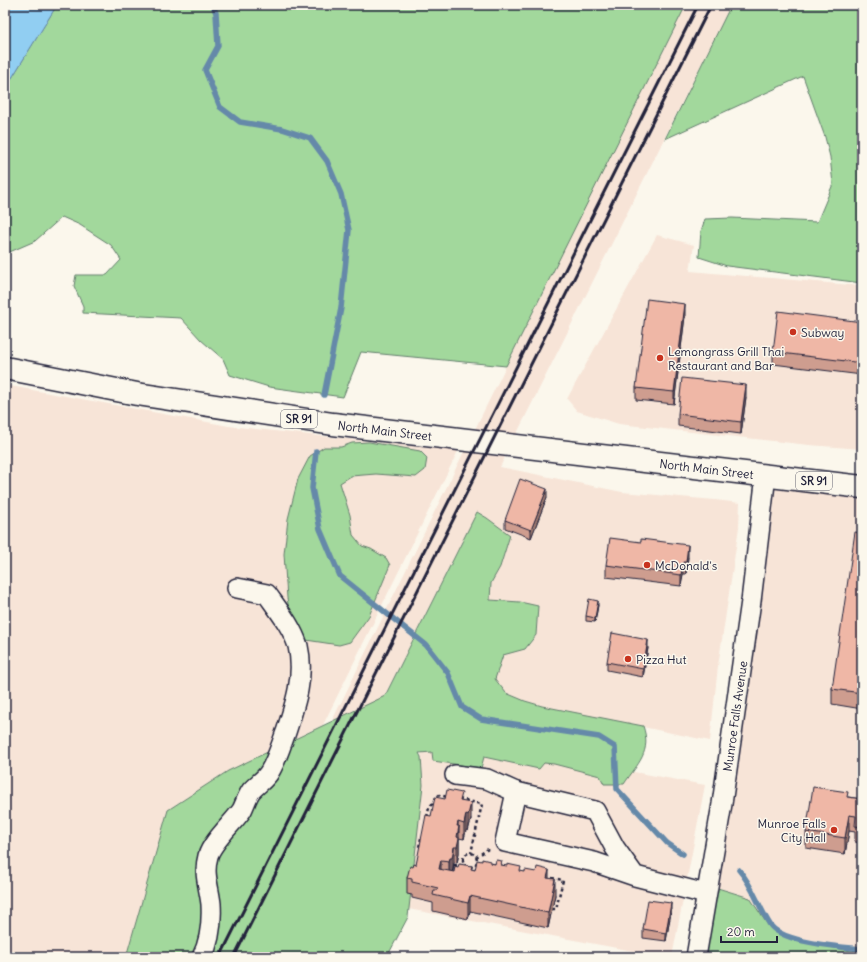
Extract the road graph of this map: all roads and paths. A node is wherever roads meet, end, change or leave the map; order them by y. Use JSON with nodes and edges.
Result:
{"nodes":[{"id":1,"x":5,"y":368,"type":"edge"},
{"id":2,"x":766,"y":475,"type":"junction"},
{"id":3,"x":862,"y":487,"type":"edge"},
{"id":4,"x":237,"y":588,"type":"dead end"},
{"id":5,"x":455,"y":775,"type":"dead end"},
{"id":6,"x":516,"y":792,"type":"junction"},
{"id":7,"x":426,"y":821,"type":"edge"},
{"id":8,"x":422,"y":834,"type":"edge"},
{"id":9,"x":492,"y":846,"type":"dead end"},
{"id":10,"x":422,"y":848,"type":"edge"},
{"id":11,"x":471,"y":853,"type":"junction"},
{"id":12,"x":476,"y":857,"type":"junction"},
{"id":13,"x":477,"y":862,"type":"junction"},
{"id":14,"x":463,"y":864,"type":"junction"},
{"id":15,"x":483,"y":864,"type":"edge"},
{"id":16,"x":454,"y":865,"type":"edge"},
{"id":17,"x":541,"y":876,"type":"edge"},
{"id":18,"x":635,"y":876,"type":"junction"},
{"id":19,"x":706,"y":894,"type":"junction"},
{"id":20,"x":552,"y":909,"type":"edge"},
{"id":21,"x":202,"y":957,"type":"edge"},
{"id":22,"x":696,"y":957,"type":"edge"}],
"edges":[{"from":1,"to":2,"type":"main road","name":"North Main Street","number":"SR 91"},
{"from":2,"to":3,"type":"main road","number":"SR 91"},
{"from":2,"to":19,"type":"street","name":"Munroe Falls Avenue"},
{"from":4,"to":21,"type":"street"},
{"from":5,"to":6,"type":"street"},
{"from":6,"to":18,"type":"street"},
{"from":6,"to":18,"type":"street"},
{"from":7,"to":11,"type":"path"},
{"from":8,"to":10,"type":"path"},
{"from":9,"to":12,"type":"path"},
{"from":11,"to":12,"type":"path"},
{"from":11,"to":14,"type":"path"},
{"from":12,"to":13,"type":"path"},
{"from":13,"to":14,"type":"path"},
{"from":13,"to":15,"type":"path"},
{"from":14,"to":16,"type":"path"},
{"from":17,"to":20,"type":"path"},
{"from":18,"to":19,"type":"street"},
{"from":19,"to":22,"type":"street","name":"Munroe Falls Avenue"}]}
